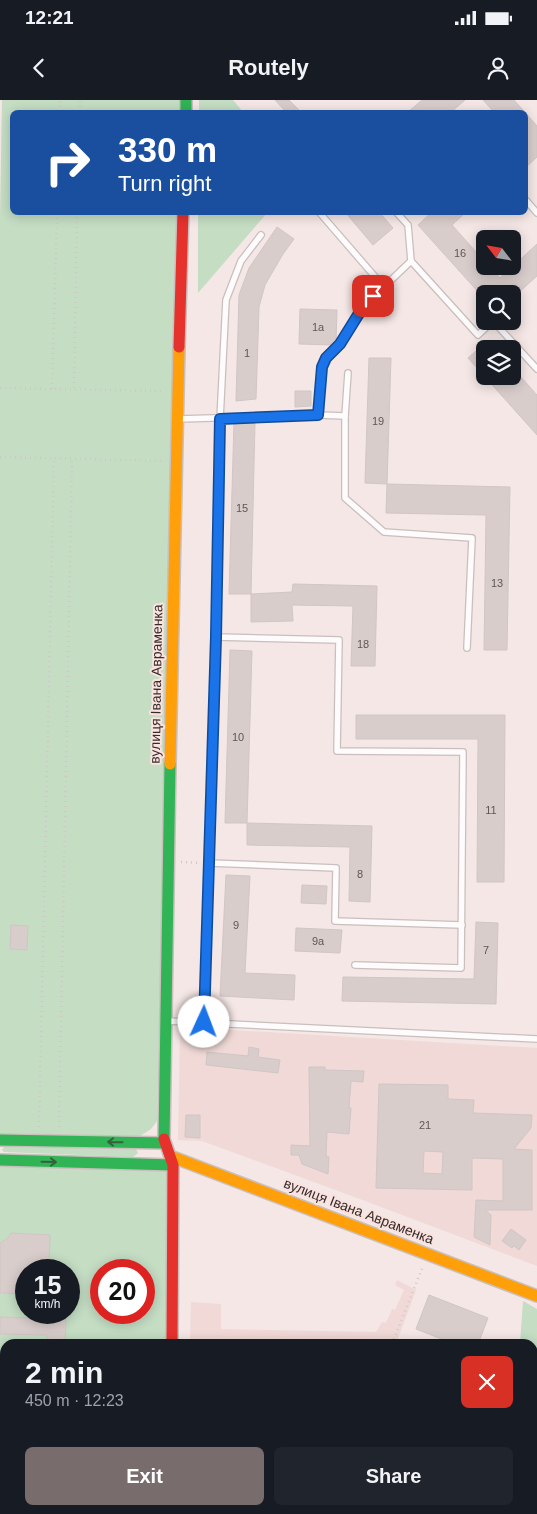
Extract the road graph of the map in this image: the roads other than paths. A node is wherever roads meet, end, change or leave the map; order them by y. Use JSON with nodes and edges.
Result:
{"nodes":[{"id":1,"x":182,"y":215,"type":"edge"},
{"id":2,"x":322,"y":215,"type":"edge"},
{"id":3,"x":399,"y":215,"type":"edge"},
{"id":4,"x":261,"y":235,"type":"dead end"},
{"id":5,"x":411,"y":261,"type":"junction"},
{"id":6,"x":384,"y":286,"type":"junction"},
{"id":7,"x":483,"y":330,"type":"edge"},
{"id":8,"x":501,"y":330,"type":"edge"},
{"id":9,"x":537,"y":369,"type":"edge"},
{"id":10,"x":348,"y":373,"type":"dead end"},
{"id":11,"x":318,"y":415,"type":"junction"},
{"id":12,"x":346,"y":416,"type":"junction"},
{"id":13,"x":176,"y":419,"type":"junction"},
{"id":14,"x":220,"y":419,"type":"junction"},
{"id":15,"x":216,"y":637,"type":"junction"},
{"id":16,"x":468,"y":648,"type":"dead end"},
{"id":17,"x":209,"y":863,"type":"junction"},
{"id":18,"x":462,"y":925,"type":"junction"},
{"id":19,"x":356,"y":965,"type":"dead end"},
{"id":20,"x":164,"y":1020,"type":"junction"},
{"id":21,"x":204,"y":1022,"type":"junction"},
{"id":22,"x":537,"y":1039,"type":"edge"},
{"id":23,"x":0,"y":1140,"type":"edge"},
{"id":24,"x":164,"y":1143,"type":"junction"},
{"id":25,"x":0,"y":1160,"type":"edge"},
{"id":26,"x":171,"y":1160,"type":"junction"},
{"id":27,"x":537,"y":1296,"type":"edge"},
{"id":28,"x":172,"y":1339,"type":"edge"}],
"edges":[{"from":1,"to":13,"type":"street","name":"вулиця Івана Авраменка"},
{"from":2,"to":6,"type":"lane"},
{"from":3,"to":5,"type":"lane"},
{"from":4,"to":14,"type":"lane"},
{"from":5,"to":6,"type":"lane"},
{"from":5,"to":7,"type":"lane"},
{"from":6,"to":11,"type":"lane"},
{"from":8,"to":9,"type":"lane"},
{"from":10,"to":12,"type":"lane"},
{"from":11,"to":12,"type":"lane"},
{"from":11,"to":14,"type":"lane"},
{"from":12,"to":16,"type":"lane"},
{"from":13,"to":14,"type":"lane"},
{"from":13,"to":20,"type":"street","name":"вулиця Івана Авраменка"},
{"from":14,"to":15,"type":"lane"},
{"from":15,"to":17,"type":"lane"},
{"from":15,"to":18,"type":"lane"},
{"from":17,"to":18,"type":"lane"},
{"from":17,"to":21,"type":"lane"},
{"from":18,"to":19,"type":"lane"},
{"from":20,"to":21,"type":"lane"},
{"from":20,"to":24,"type":"street","name":"вулиця Івана Авраменка"},
{"from":21,"to":22,"type":"lane"},
{"from":24,"to":23,"type":"street","one_way":true},
{"from":24,"to":26,"type":"street","name":"вулиця Івана Авраменка"},
{"from":25,"to":26,"type":"street","one_way":true},
{"from":26,"to":27,"type":"street","name":"вулиця Івана Авраменка"},
{"from":26,"to":28,"type":"street","name":"вулиця Івана Авраменка"}]}
